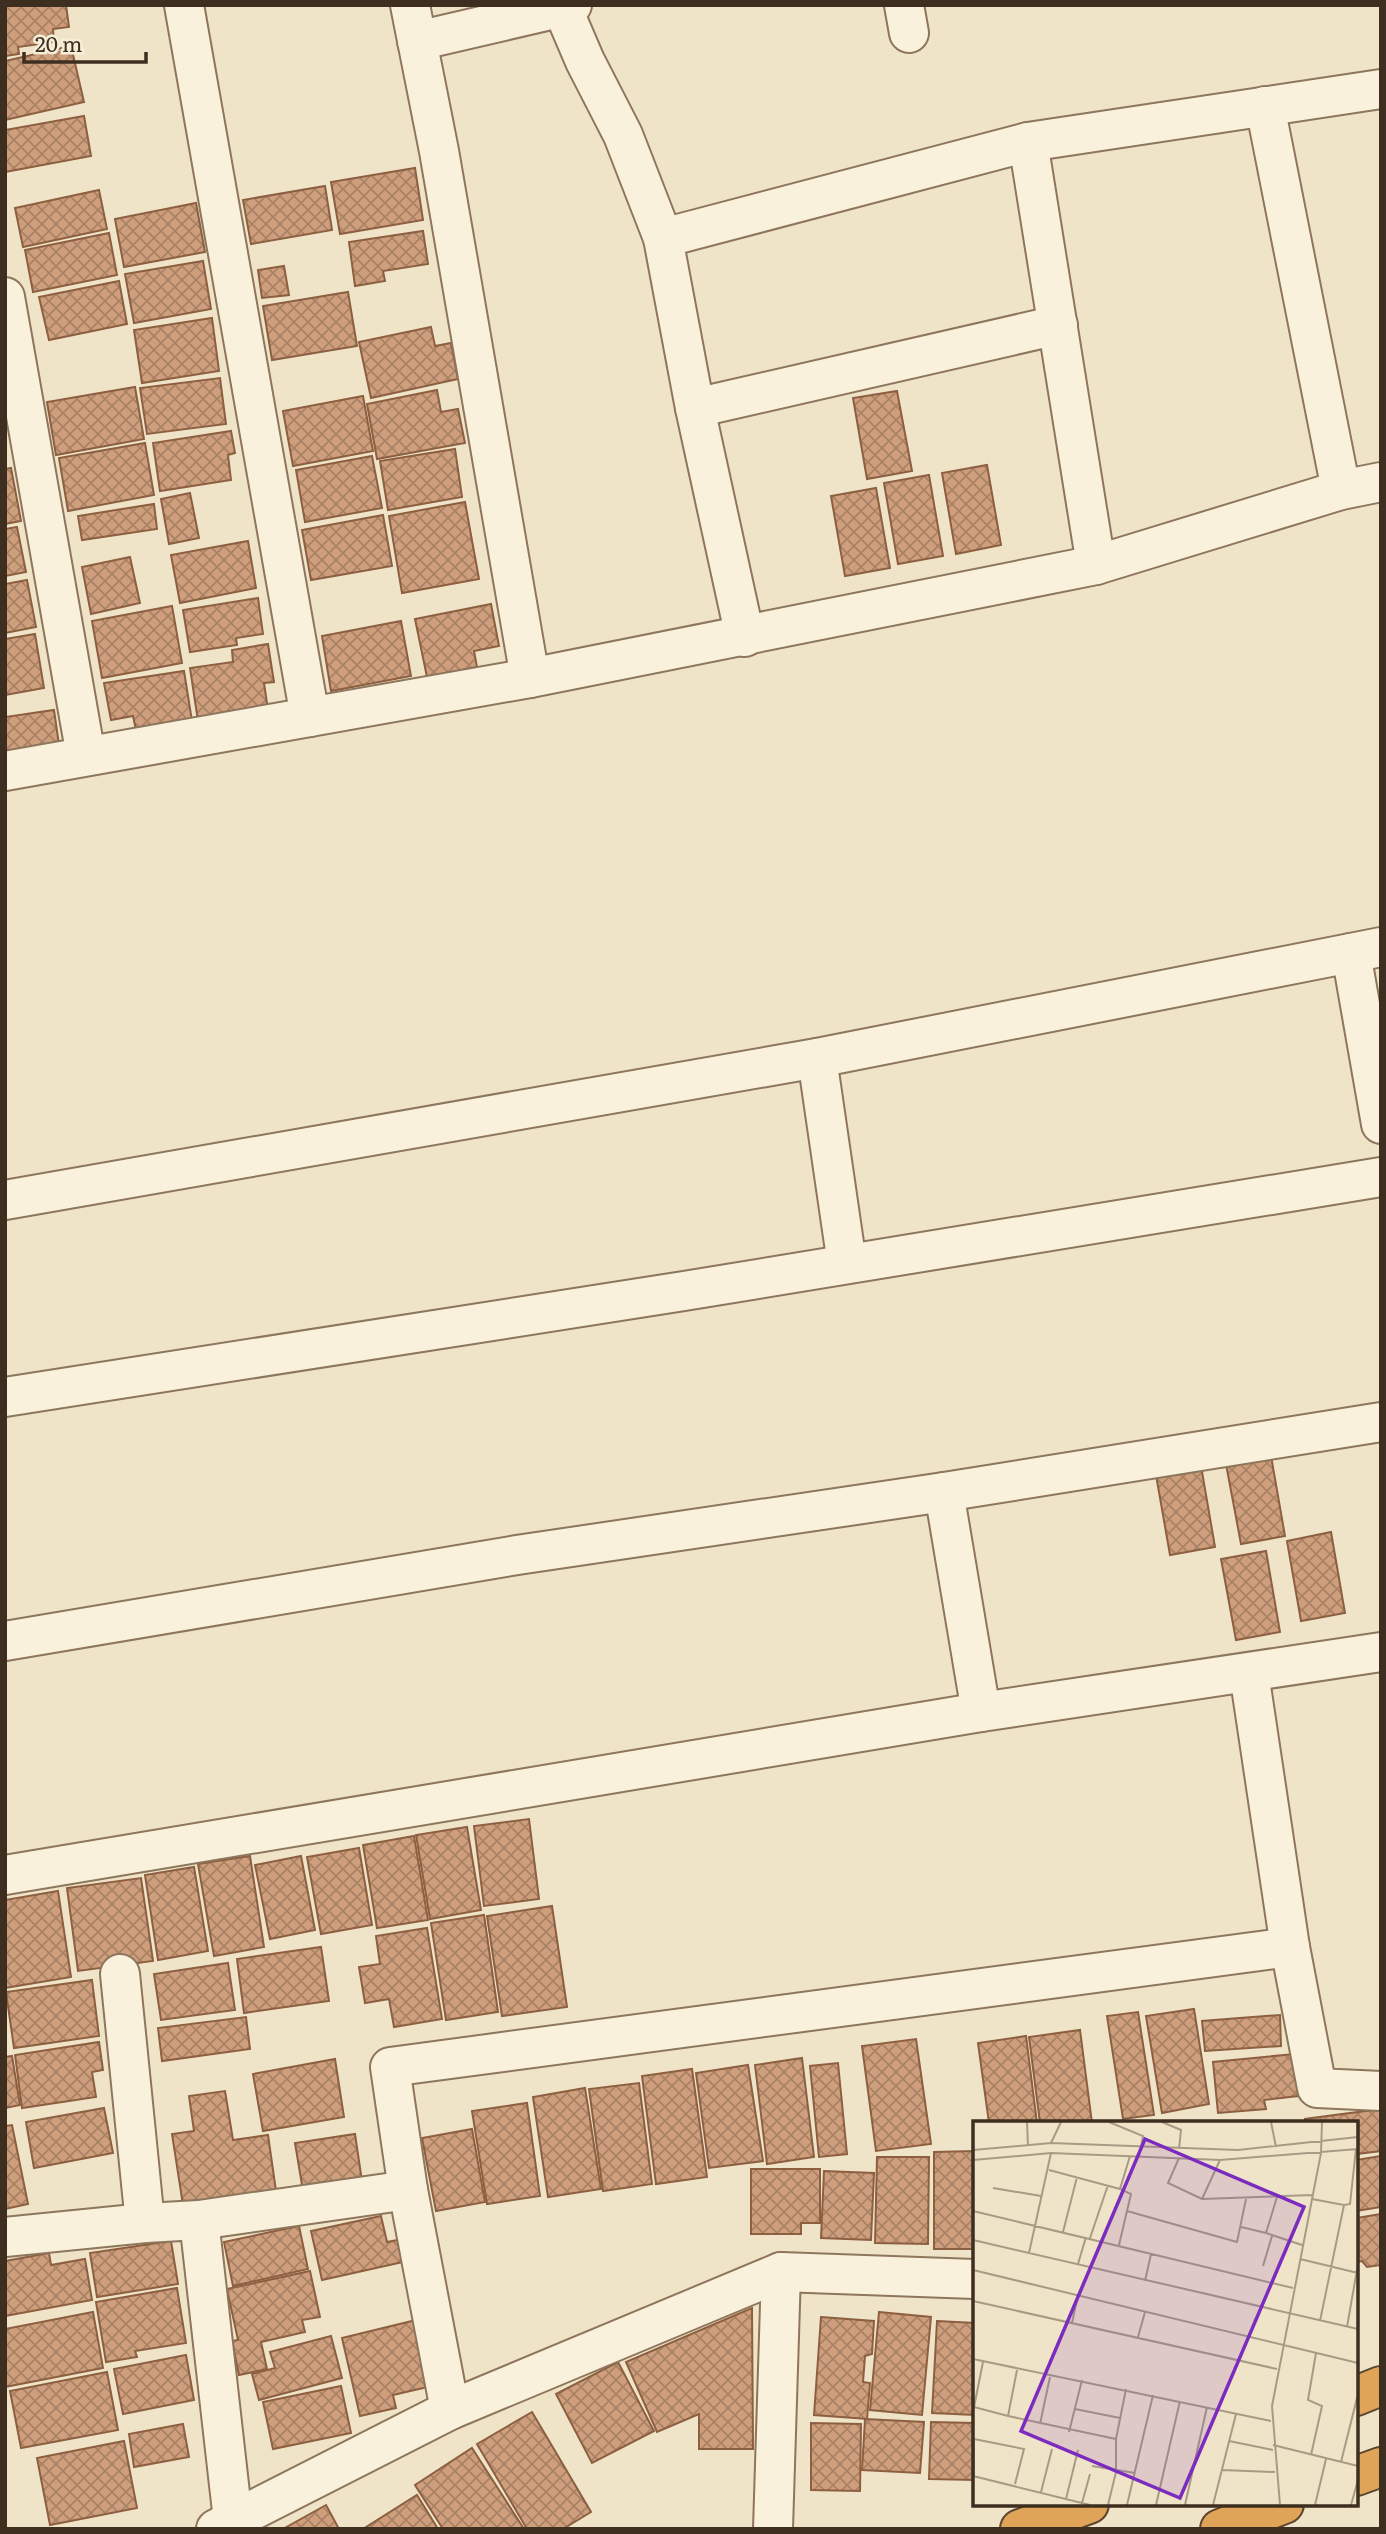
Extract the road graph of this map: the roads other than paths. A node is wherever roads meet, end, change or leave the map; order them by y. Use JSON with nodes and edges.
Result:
{"nodes":[{"id":1,"x":184,"y":5,"type":"edge"},
{"id":2,"x":565,"y":6,"type":"edge"},
{"id":3,"x":414,"y":23,"type":"edge"},
{"id":4,"x":1381,"y":89,"type":"edge"},
{"id":5,"x":1265,"y":106,"type":"junction"},
{"id":6,"x":1028,"y":142,"type":"junction"},
{"id":7,"x":663,"y":238,"type":"junction"},
{"id":8,"x":5,"y":297,"type":"edge"},
{"id":9,"x":1058,"y":325,"type":"junction"},
{"id":10,"x":695,"y":408,"type":"junction"},
{"id":11,"x":1381,"y":482,"type":"edge"},
{"id":12,"x":1341,"y":490,"type":"junction"},
{"id":13,"x":1096,"y":565,"type":"junction"},
{"id":14,"x":744,"y":637,"type":"junction"},
{"id":15,"x":530,"y":678,"type":"junction"},
{"id":16,"x":310,"y":717,"type":"junction"},
{"id":17,"x":86,"y":756,"type":"junction"},
{"id":18,"x":5,"y":771,"type":"edge"},
{"id":19,"x":1366,"y":950,"type":"edge"},
{"id":20,"x":817,"y":1058,"type":"junction"},
{"id":21,"x":1381,"y":1124,"type":"edge"},
{"id":22,"x":1381,"y":1177,"type":"edge"},
{"id":23,"x":5,"y":1200,"type":"edge"},
{"id":24,"x":847,"y":1264,"type":"junction"},
{"id":25,"x":5,"y":1397,"type":"edge"},
{"id":26,"x":1381,"y":1422,"type":"edge"},
{"id":27,"x":944,"y":1492,"type":"junction"},
{"id":28,"x":5,"y":1642,"type":"edge"},
{"id":29,"x":1381,"y":1652,"type":"edge"},
{"id":30,"x":1249,"y":1673,"type":"junction"},
{"id":31,"x":981,"y":1712,"type":"junction"},
{"id":32,"x":5,"y":1875,"type":"edge"},
{"id":33,"x":1290,"y":1947,"type":"junction"},
{"id":34,"x":120,"y":1974,"type":"dead end"},
{"id":35,"x":1381,"y":2091,"type":"edge"},
{"id":36,"x":408,"y":2190,"type":"junction"},
{"id":37,"x":199,"y":2220,"type":"junction"},
{"id":38,"x":145,"y":2223,"type":"junction"},
{"id":39,"x":5,"y":2237,"type":"edge"},
{"id":40,"x":781,"y":2272,"type":"junction"},
{"id":41,"x":973,"y":2279,"type":"edge"},
{"id":42,"x":1381,"y":2386,"type":"edge"},
{"id":43,"x":1358,"y":2395,"type":"edge"},
{"id":44,"x":450,"y":2410,"type":"junction"},
{"id":45,"x":1381,"y":2467,"type":"edge"},
{"id":46,"x":1358,"y":2475,"type":"edge"},
{"id":47,"x":1078,"y":2506,"type":"edge"},
{"id":48,"x":1279,"y":2506,"type":"edge"},
{"id":49,"x":225,"y":2525,"type":"edge"},
{"id":50,"x":773,"y":2529,"type":"edge"},
{"id":51,"x":1020,"y":2529,"type":"edge"},
{"id":52,"x":1220,"y":2529,"type":"edge"}],
"edges":[{"from":1,"to":16,"type":"street"},
{"from":2,"to":3,"type":"street"},
{"from":2,"to":7,"type":"street"},
{"from":3,"to":15,"type":"street"},
{"from":4,"to":5,"type":"street"},
{"from":5,"to":6,"type":"street"},
{"from":5,"to":12,"type":"street"},
{"from":6,"to":7,"type":"street"},
{"from":6,"to":9,"type":"street"},
{"from":7,"to":10,"type":"street"},
{"from":8,"to":17,"type":"street"},
{"from":9,"to":10,"type":"street"},
{"from":9,"to":13,"type":"street"},
{"from":10,"to":14,"type":"street"},
{"from":11,"to":12,"type":"street"},
{"from":12,"to":13,"type":"street"},
{"from":13,"to":14,"type":"street"},
{"from":14,"to":15,"type":"street"},
{"from":15,"to":16,"type":"street"},
{"from":16,"to":17,"type":"street"},
{"from":17,"to":18,"type":"street"},
{"from":19,"to":20,"type":"street"},
{"from":19,"to":21,"type":"street"},
{"from":20,"to":23,"type":"street"},
{"from":20,"to":24,"type":"street"},
{"from":22,"to":24,"type":"street"},
{"from":24,"to":25,"type":"street"},
{"from":26,"to":27,"type":"street"},
{"from":27,"to":28,"type":"street"},
{"from":27,"to":31,"type":"street"},
{"from":29,"to":30,"type":"street"},
{"from":30,"to":31,"type":"street"},
{"from":30,"to":33,"type":"street"},
{"from":31,"to":32,"type":"street"},
{"from":33,"to":35,"type":"street"},
{"from":33,"to":36,"type":"street"},
{"from":34,"to":38,"type":"street"},
{"from":36,"to":37,"type":"street"},
{"from":36,"to":44,"type":"street"},
{"from":37,"to":38,"type":"street"},
{"from":37,"to":49,"type":"street"},
{"from":38,"to":39,"type":"street"},
{"from":40,"to":41,"type":"street"},
{"from":40,"to":44,"type":"street"},
{"from":40,"to":50,"type":"street"},
{"from":42,"to":43,"type":"highway"},
{"from":44,"to":49,"type":"street"},
{"from":45,"to":46,"type":"highway"},
{"from":47,"to":51,"type":"highway"},
{"from":48,"to":52,"type":"highway"}]}
